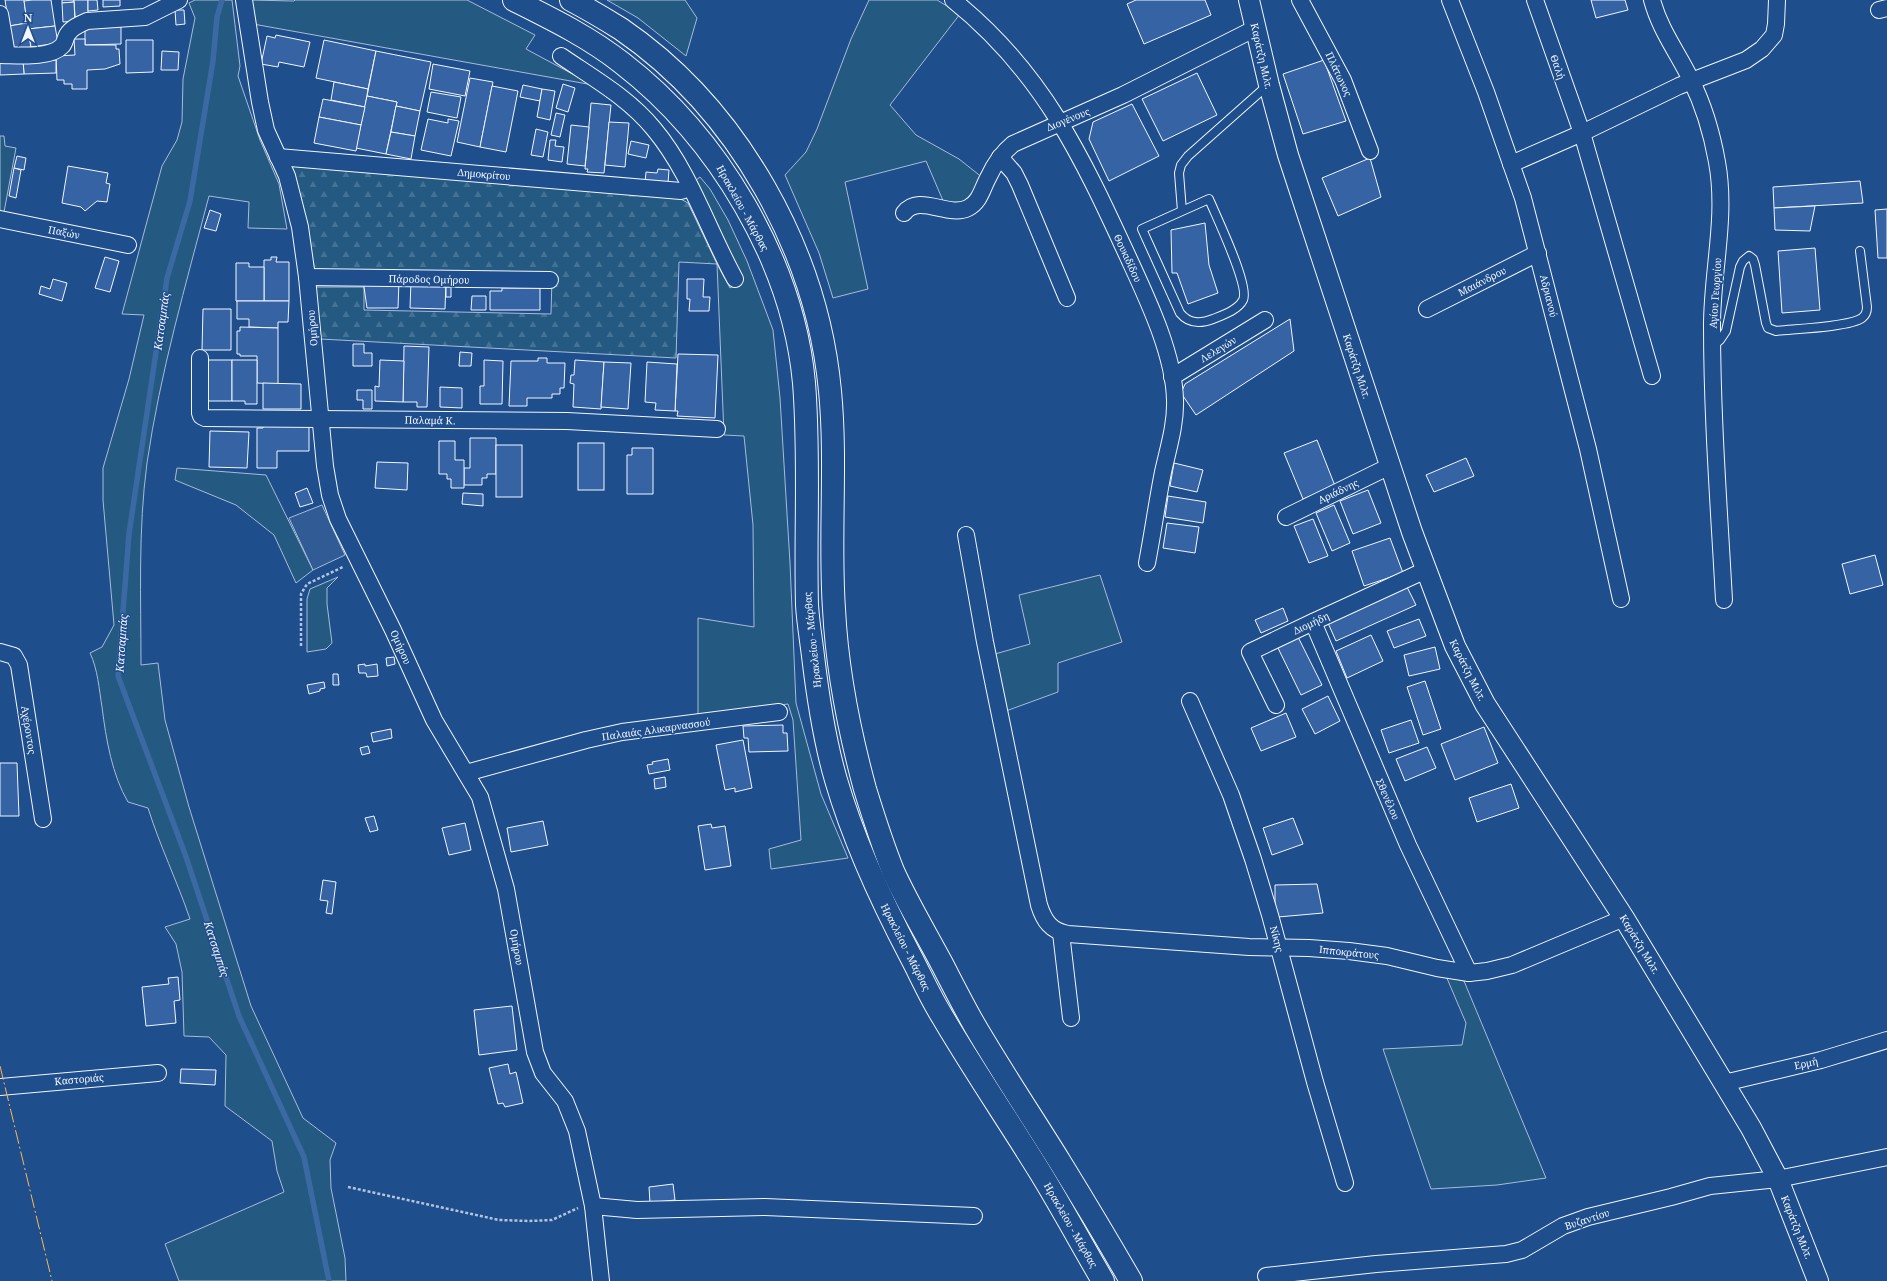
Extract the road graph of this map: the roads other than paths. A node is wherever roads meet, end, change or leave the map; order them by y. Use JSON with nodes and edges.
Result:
{"nodes":[{"id":1,"x":179,"y":0,"type":"edge"},
{"id":2,"x":244,"y":0,"type":"edge"},
{"id":3,"x":514,"y":0,"type":"edge"},
{"id":4,"x":571,"y":0,"type":"edge"},
{"id":5,"x":953,"y":0,"type":"edge"},
{"id":6,"x":1249,"y":0,"type":"edge"},
{"id":7,"x":1300,"y":0,"type":"edge"},
{"id":8,"x":1450,"y":0,"type":"edge"},
{"id":9,"x":1535,"y":0,"type":"edge"},
{"id":10,"x":1652,"y":0,"type":"edge"},
{"id":11,"x":1777,"y":0,"type":"edge"},
{"id":12,"x":0,"y":14,"type":"edge"},
{"id":13,"x":1256,"y":28,"type":"junction"},
{"id":14,"x":3,"y":55,"type":"edge"},
{"id":15,"x":561,"y":56,"type":"dead end"},
{"id":16,"x":1692,"y":81,"type":"junction"},
{"id":17,"x":1268,"y":85,"type":"junction"},
{"id":18,"x":1060,"y":122,"type":"junction"},
{"id":19,"x":1582,"y":133,"type":"junction"},
{"id":20,"x":1370,"y":152,"type":"dead end"},
{"id":21,"x":278,"y":157,"type":"junction"},
{"id":22,"x":1000,"y":157,"type":"junction"},
{"id":23,"x":1511,"y":164,"type":"junction"},
{"id":24,"x":690,"y":188,"type":"junction"},
{"id":25,"x":1182,"y":211,"type":"junction"},
{"id":26,"x":904,"y":213,"type":"dead end"},
{"id":27,"x":0,"y":219,"type":"edge"},
{"id":28,"x":128,"y":244,"type":"dead end"},
{"id":29,"x":1860,"y":250,"type":"dead end"},
{"id":30,"x":1538,"y":253,"type":"junction"},
{"id":31,"x":307,"y":277,"type":"junction"},
{"id":32,"x":735,"y":279,"type":"dead end"},
{"id":33,"x":550,"y":280,"type":"dead end"},
{"id":34,"x":1067,"y":298,"type":"dead end"},
{"id":35,"x":1427,"y":309,"type":"dead end"},
{"id":36,"x":1265,"y":320,"type":"dead end"},
{"id":37,"x":1713,"y":346,"type":"junction"},
{"id":38,"x":200,"y":358,"type":"dead end"},
{"id":39,"x":1652,"y":376,"type":"dead end"},
{"id":40,"x":1172,"y":377,"type":"junction"},
{"id":41,"x":321,"y":419,"type":"junction"},
{"id":42,"x":717,"y":429,"type":"dead end"},
{"id":43,"x":1390,"y":466,"type":"junction"},
{"id":44,"x":1286,"y":517,"type":"dead end"},
{"id":45,"x":966,"y":535,"type":"dead end"},
{"id":46,"x":1147,"y":563,"type":"dead end"},
{"id":47,"x":1426,"y":570,"type":"junction"},
{"id":48,"x":1621,"y":599,"type":"dead end"},
{"id":49,"x":1724,"y":600,"type":"dead end"},
{"id":50,"x":1313,"y":622,"type":"junction"},
{"id":51,"x":0,"y":652,"type":"edge"},
{"id":52,"x":1190,"y":701,"type":"dead end"},
{"id":53,"x":1276,"y":705,"type":"dead end"},
{"id":54,"x":778,"y":712,"type":"dead end"},
{"id":55,"x":466,"y":773,"type":"junction"},
{"id":56,"x":44,"y":820,"type":"dead end"},
{"id":57,"x":1624,"y":918,"type":"junction"},
{"id":58,"x":1061,"y":933,"type":"junction"},
{"id":59,"x":1279,"y":948,"type":"junction"},
{"id":60,"x":1469,"y":973,"type":"junction"},
{"id":61,"x":1071,"y":1018,"type":"dead end"},
{"id":62,"x":1887,"y":1040,"type":"edge"},
{"id":63,"x":158,"y":1073,"type":"dead end"},
{"id":64,"x":1724,"y":1083,"type":"junction"},
{"id":65,"x":0,"y":1087,"type":"edge"},
{"id":66,"x":1887,"y":1157,"type":"edge"},
{"id":67,"x":1778,"y":1179,"type":"junction"},
{"id":68,"x":1345,"y":1183,"type":"dead end"},
{"id":69,"x":593,"y":1206,"type":"junction"},
{"id":70,"x":974,"y":1216,"type":"dead end"},
{"id":71,"x":1266,"y":1276,"type":"dead end"},
{"id":72,"x":601,"y":1281,"type":"edge"},
{"id":73,"x":1103,"y":1281,"type":"edge"},
{"id":74,"x":1131,"y":1281,"type":"edge"},
{"id":75,"x":1818,"y":1281,"type":"edge"}],
"edges":[{"from":1,"to":14,"type":"street"},
{"from":2,"to":21,"type":"street","name":"Ομήρου"},
{"from":3,"to":73,"type":"main road","name":"Ηρακλείου - Μάρθας"},
{"from":4,"to":74,"type":"main road"},
{"from":5,"to":18,"type":"street","name":"Θουκιδίδου"},
{"from":6,"to":13,"type":"street","name":"Καράτζη Μιλτ."},
{"from":7,"to":20,"type":"street","name":"Πλάτωνος"},
{"from":8,"to":23,"type":"street","name":"Αδριανού"},
{"from":9,"to":19,"type":"street","name":"Θαλή"},
{"from":10,"to":16,"type":"street","name":"Αγίου Γεωργίου"},
{"from":11,"to":16,"type":"street"},
{"from":12,"to":14,"type":"street"},
{"from":13,"to":17,"type":"street","name":"Καράτζη Μιλτ."},
{"from":13,"to":18,"type":"street","name":"Διογένους"},
{"from":15,"to":24,"type":"street"},
{"from":16,"to":19,"type":"street"},
{"from":16,"to":37,"type":"street","name":"Αγίου Γεωργίου"},
{"from":17,"to":25,"type":"lane"},
{"from":17,"to":43,"type":"street","name":"Καράτζη Μιλτ."},
{"from":18,"to":22,"type":"street","name":"Διογένους"},
{"from":18,"to":40,"type":"street","name":"Θουκιδίδου"},
{"from":19,"to":23,"type":"street"},
{"from":19,"to":39,"type":"street","name":"Θαλή"},
{"from":21,"to":24,"type":"street","name":"Δημοκρίτου"},
{"from":21,"to":31,"type":"street","name":"Ομήρου"},
{"from":22,"to":26,"type":"street","name":"Διογένους"},
{"from":22,"to":34,"type":"street"},
{"from":23,"to":30,"type":"street","name":"Αδριανού"},
{"from":24,"to":32,"type":"street"},
{"from":25,"to":25,"type":"lane"},
{"from":27,"to":28,"type":"street","name":"Παξών"},
{"from":29,"to":37,"type":"lane"},
{"from":30,"to":35,"type":"street","name":"Μαιάνδρου"},
{"from":30,"to":48,"type":"street","name":"Αδριανού"},
{"from":31,"to":33,"type":"street","name":"Πάροδος Ομήρου"},
{"from":31,"to":41,"type":"street","name":"Ομήρου"},
{"from":36,"to":40,"type":"street","name":"Λελεγών"},
{"from":37,"to":49,"type":"street","name":"Αγίου Γεωργίου"},
{"from":38,"to":41,"type":"street","name":"Παλαμά Κ."},
{"from":40,"to":46,"type":"street","name":"Θουκιδίδου"},
{"from":41,"to":42,"type":"street","name":"Παλαμά Κ."},
{"from":41,"to":55,"type":"street","name":"Ομήρου"},
{"from":43,"to":44,"type":"street","name":"Αριάδνης"},
{"from":43,"to":47,"type":"street","name":"Καράτζη Μιλτ."},
{"from":45,"to":58,"type":"street"},
{"from":47,"to":50,"type":"street","name":"Διομήδη"},
{"from":47,"to":57,"type":"street","name":"Καράτζη Μιλτ."},
{"from":50,"to":53,"type":"street","name":"Διομήδη"},
{"from":50,"to":60,"type":"street","name":"Σθενέλου"},
{"from":51,"to":56,"type":"street","name":"Αχέροντος"},
{"from":52,"to":59,"type":"street","name":"Νίκης"},
{"from":54,"to":55,"type":"street","name":"Παλαιάς Αλικαρνασσού"},
{"from":55,"to":69,"type":"street","name":"Ομήρου"},
{"from":57,"to":60,"type":"street","name":"Ιπποκράτους"},
{"from":57,"to":64,"type":"street","name":"Καράτζη Μιλτ."},
{"from":58,"to":59,"type":"street","name":"Ιπποκράτους"},
{"from":58,"to":61,"type":"street"},
{"from":59,"to":60,"type":"street","name":"Ιπποκράτους"},
{"from":59,"to":68,"type":"street","name":"Νίκης"},
{"from":62,"to":64,"type":"street","name":"Ερμή"},
{"from":63,"to":65,"type":"street","name":"Καστοριάς"},
{"from":64,"to":67,"type":"street","name":"Καράτζη Μιλτ."},
{"from":66,"to":67,"type":"street","name":"Βυζαντίου"},
{"from":67,"to":71,"type":"street","name":"Βυζαντίου"},
{"from":67,"to":75,"type":"street","name":"Καράτζη Μιλτ."},
{"from":69,"to":70,"type":"street"},
{"from":69,"to":72,"type":"street","name":"Ομήρου"}]}
